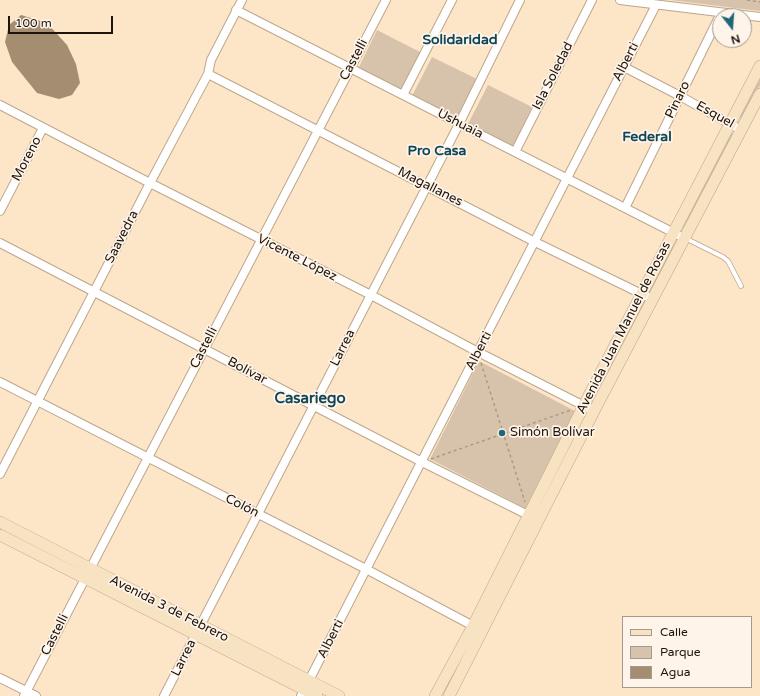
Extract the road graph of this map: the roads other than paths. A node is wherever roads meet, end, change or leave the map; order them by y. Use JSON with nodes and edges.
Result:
{"nodes":[{"id":1,"x":242,"y":0,"type":"edge"},
{"id":2,"x":386,"y":0,"type":"edge"},
{"id":3,"x":452,"y":0,"type":"edge"},
{"id":4,"x":520,"y":0,"type":"edge"},
{"id":5,"x":592,"y":0,"type":"edge"},
{"id":6,"x":620,"y":0,"type":"edge"},
{"id":7,"x":656,"y":5,"type":"junction"},
{"id":8,"x":236,"y":10,"type":"junction"},
{"id":9,"x":712,"y":12,"type":"edge"},
{"id":10,"x":712,"y":31,"type":"edge"},
{"id":11,"x":760,"y":66,"type":"edge"},
{"id":12,"x":624,"y":67,"type":"junction"},
{"id":13,"x":350,"y":68,"type":"junction"},
{"id":14,"x":208,"y":74,"type":"junction"},
{"id":15,"x":760,"y":94,"type":"edge"},
{"id":16,"x":403,"y":95,"type":"junction"},
{"id":17,"x":680,"y":96,"type":"junction"},
{"id":18,"x":0,"y":105,"type":"edge"},
{"id":19,"x":459,"y":124,"type":"junction"},
{"id":20,"x":730,"y":124,"type":"junction"},
{"id":21,"x":43,"y":128,"type":"junction"},
{"id":22,"x":741,"y":130,"type":"junction"},
{"id":23,"x":317,"y":131,"type":"junction"},
{"id":24,"x":515,"y":152,"type":"junction"},
{"id":25,"x":567,"y":178,"type":"junction"},
{"id":26,"x":150,"y":183,"type":"junction"},
{"id":27,"x":427,"y":185,"type":"junction"},
{"id":28,"x":625,"y":208,"type":"junction"},
{"id":29,"x":0,"y":211,"type":"edge"},
{"id":30,"x":674,"y":233,"type":"junction"},
{"id":31,"x":684,"y":238,"type":"junction"},
{"id":32,"x":261,"y":239,"type":"junction"},
{"id":33,"x":535,"y":242,"type":"junction"},
{"id":34,"x":0,"y":243,"type":"edge"},
{"id":35,"x":741,"y":286,"type":"dead end"},
{"id":36,"x":94,"y":292,"type":"junction"},
{"id":37,"x":642,"y":294,"type":"junction"},
{"id":38,"x":371,"y":295,"type":"junction"},
{"id":39,"x":652,"y":299,"type":"junction"},
{"id":40,"x":204,"y":348,"type":"junction"},
{"id":41,"x":478,"y":352,"type":"junction"},
{"id":42,"x":0,"y":382,"type":"edge"},
{"id":43,"x":37,"y":401,"type":"junction"},
{"id":44,"x":584,"y":405,"type":"junction"},
{"id":45,"x":314,"y":406,"type":"junction"},
{"id":46,"x":594,"y":411,"type":"junction"},
{"id":47,"x":147,"y":458,"type":"junction"},
{"id":48,"x":422,"y":462,"type":"junction"},
{"id":49,"x":0,"y":474,"type":"edge"},
{"id":50,"x":258,"y":514,"type":"junction"},
{"id":51,"x":534,"y":518,"type":"junction"},
{"id":52,"x":0,"y":522,"type":"edge"},
{"id":53,"x":0,"y":535,"type":"edge"},
{"id":54,"x":366,"y":569,"type":"junction"},
{"id":55,"x":88,"y":573,"type":"junction"},
{"id":56,"x":478,"y":629,"type":"junction"},
{"id":57,"x":198,"y":630,"type":"junction"},
{"id":58,"x":0,"y":678,"type":"edge"},
{"id":59,"x":305,"y":689,"type":"edge"},
{"id":60,"x":25,"y":694,"type":"edge"},
{"id":61,"x":36,"y":696,"type":"edge"},
{"id":62,"x":164,"y":696,"type":"edge"},
{"id":63,"x":317,"y":696,"type":"edge"},
{"id":64,"x":339,"y":696,"type":"edge"},
{"id":65,"x":435,"y":696,"type":"edge"},
{"id":66,"x":449,"y":696,"type":"edge"}],
"edges":[{"from":1,"to":8,"type":"street","name":"Saavedra"},
{"from":2,"to":13,"type":"street","name":"Castelli"},
{"from":3,"to":16,"type":"street"},
{"from":4,"to":19,"type":"street","name":"Larrea"},
{"from":5,"to":24,"type":"street","name":"Isla Soledad"},
{"from":6,"to":7,"type":"street"},
{"from":7,"to":9,"type":"street"},
{"from":7,"to":12,"type":"street","name":"Alberti"},
{"from":8,"to":13,"type":"street","name":"Ushuaia"},
{"from":8,"to":14,"type":"street","name":"Saavedra"},
{"from":10,"to":17,"type":"street","name":"Pinaro"},
{"from":11,"to":20,"type":"street","name":"Avenida Juan Manuel de Rosas"},
{"from":12,"to":17,"type":"street","name":"Esquel"},
{"from":12,"to":25,"type":"street","name":"Alberti"},
{"from":13,"to":16,"type":"street","name":"Ushuaia"},
{"from":13,"to":23,"type":"street","name":"Castelli"},
{"from":14,"to":23,"type":"street","name":"Magallanes"},
{"from":14,"to":26,"type":"street","name":"Saavedra"},
{"from":15,"to":22,"type":"street","name":"Avenida Juan Manuel de Rosas"},
{"from":16,"to":19,"type":"street","name":"Ushuaia"},
{"from":17,"to":20,"type":"street","name":"Esquel"},
{"from":17,"to":28,"type":"street","name":"Pinaro"},
{"from":18,"to":21,"type":"street","name":"Vicente López"},
{"from":19,"to":24,"type":"street","name":"Ushuaia"},
{"from":19,"to":27,"type":"street","name":"Larrea"},
{"from":20,"to":22,"type":"street","name":"Esquel"},
{"from":20,"to":30,"type":"street","name":"Avenida Juan Manuel de Rosas"},
{"from":21,"to":26,"type":"street","name":"Vicente López"},
{"from":21,"to":29,"type":"street","name":"Moreno"},
{"from":22,"to":31,"type":"street","name":"Avenida Juan Manuel de Rosas"},
{"from":23,"to":27,"type":"street","name":"Magallanes"},
{"from":23,"to":32,"type":"street","name":"Castelli"},
{"from":24,"to":25,"type":"street","name":"Ushuaia"},
{"from":25,"to":28,"type":"street","name":"Ushuaia"},
{"from":25,"to":33,"type":"street","name":"Alberti"},
{"from":26,"to":32,"type":"street","name":"Vicente López"},
{"from":26,"to":36,"type":"street","name":"Saavedra"},
{"from":27,"to":33,"type":"street","name":"Magallanes"},
{"from":27,"to":38,"type":"street","name":"Larrea"},
{"from":28,"to":30,"type":"street","name":"Ushuaia"},
{"from":30,"to":31,"type":"street","name":"Ushuaia"},
{"from":30,"to":37,"type":"street","name":"Avenida Juan Manuel de Rosas"},
{"from":31,"to":35,"type":"lane"},
{"from":31,"to":39,"type":"street","name":"Avenida Juan Manuel de Rosas"},
{"from":32,"to":38,"type":"street","name":"Vicente López"},
{"from":32,"to":40,"type":"street","name":"Castelli"},
{"from":33,"to":37,"type":"street","name":"Magallanes"},
{"from":33,"to":41,"type":"street","name":"Alberti"},
{"from":34,"to":36,"type":"street","name":"Bolívar"},
{"from":36,"to":40,"type":"street","name":"Bolívar"},
{"from":36,"to":43,"type":"street","name":"Saavedra"},
{"from":37,"to":39,"type":"street","name":"Magallanes"},
{"from":37,"to":44,"type":"street","name":"Avenida Juan Manuel de Rosas"},
{"from":38,"to":41,"type":"street","name":"Vicente López"},
{"from":38,"to":45,"type":"street","name":"Larrea"},
{"from":39,"to":46,"type":"street","name":"Avenida Juan Manuel de Rosas"},
{"from":40,"to":45,"type":"street","name":"Bolívar"},
{"from":40,"to":47,"type":"street","name":"Castelli"},
{"from":41,"to":44,"type":"street","name":"Vicente López"},
{"from":41,"to":48,"type":"street","name":"Alberti"},
{"from":42,"to":43,"type":"street","name":"Colón"},
{"from":43,"to":47,"type":"street","name":"Colón"},
{"from":43,"to":49,"type":"street","name":"Saavedra"},
{"from":44,"to":46,"type":"street","name":"Vicente López"},
{"from":44,"to":51,"type":"street","name":"Avenida Juan Manuel de Rosas"},
{"from":45,"to":48,"type":"street","name":"Bolívar"},
{"from":45,"to":50,"type":"street","name":"Larrea"},
{"from":46,"to":51,"type":"street","name":"Avenida Juan Manuel de Rosas"},
{"from":47,"to":50,"type":"street","name":"Colón"},
{"from":47,"to":55,"type":"street","name":"Castelli"},
{"from":48,"to":51,"type":"street","name":"Bolívar"},
{"from":48,"to":54,"type":"street","name":"Alberti"},
{"from":50,"to":54,"type":"street","name":"Colón"},
{"from":50,"to":57,"type":"street","name":"Larrea"},
{"from":51,"to":56,"type":"street","name":"Avenida Juan Manuel de Rosas"},
{"from":52,"to":55,"type":"street","name":"Avenida 3 de Febrero"},
{"from":53,"to":55,"type":"street","name":"Avenida 3 de Febrero"},
{"from":54,"to":56,"type":"street","name":"Colón"},
{"from":54,"to":59,"type":"street","name":"Alberti"},
{"from":55,"to":57,"type":"street","name":"Avenida 3 de Febrero"},
{"from":55,"to":60,"type":"street","name":"Castelli"},
{"from":56,"to":65,"type":"street","name":"Avenida Juan Manuel de Rosas"},
{"from":56,"to":66,"type":"street","name":"Avenida Juan Manuel de Rosas"},
{"from":57,"to":59,"type":"street","name":"Avenida 3 de Febrero"},
{"from":57,"to":62,"type":"street","name":"Larrea"},
{"from":58,"to":60,"type":"street"},
{"from":59,"to":63,"type":"street","name":"Avenida 3 de Febrero"},
{"from":59,"to":64,"type":"street","name":"Avenida 3 de Febrero"},
{"from":60,"to":61,"type":"street"}]}
